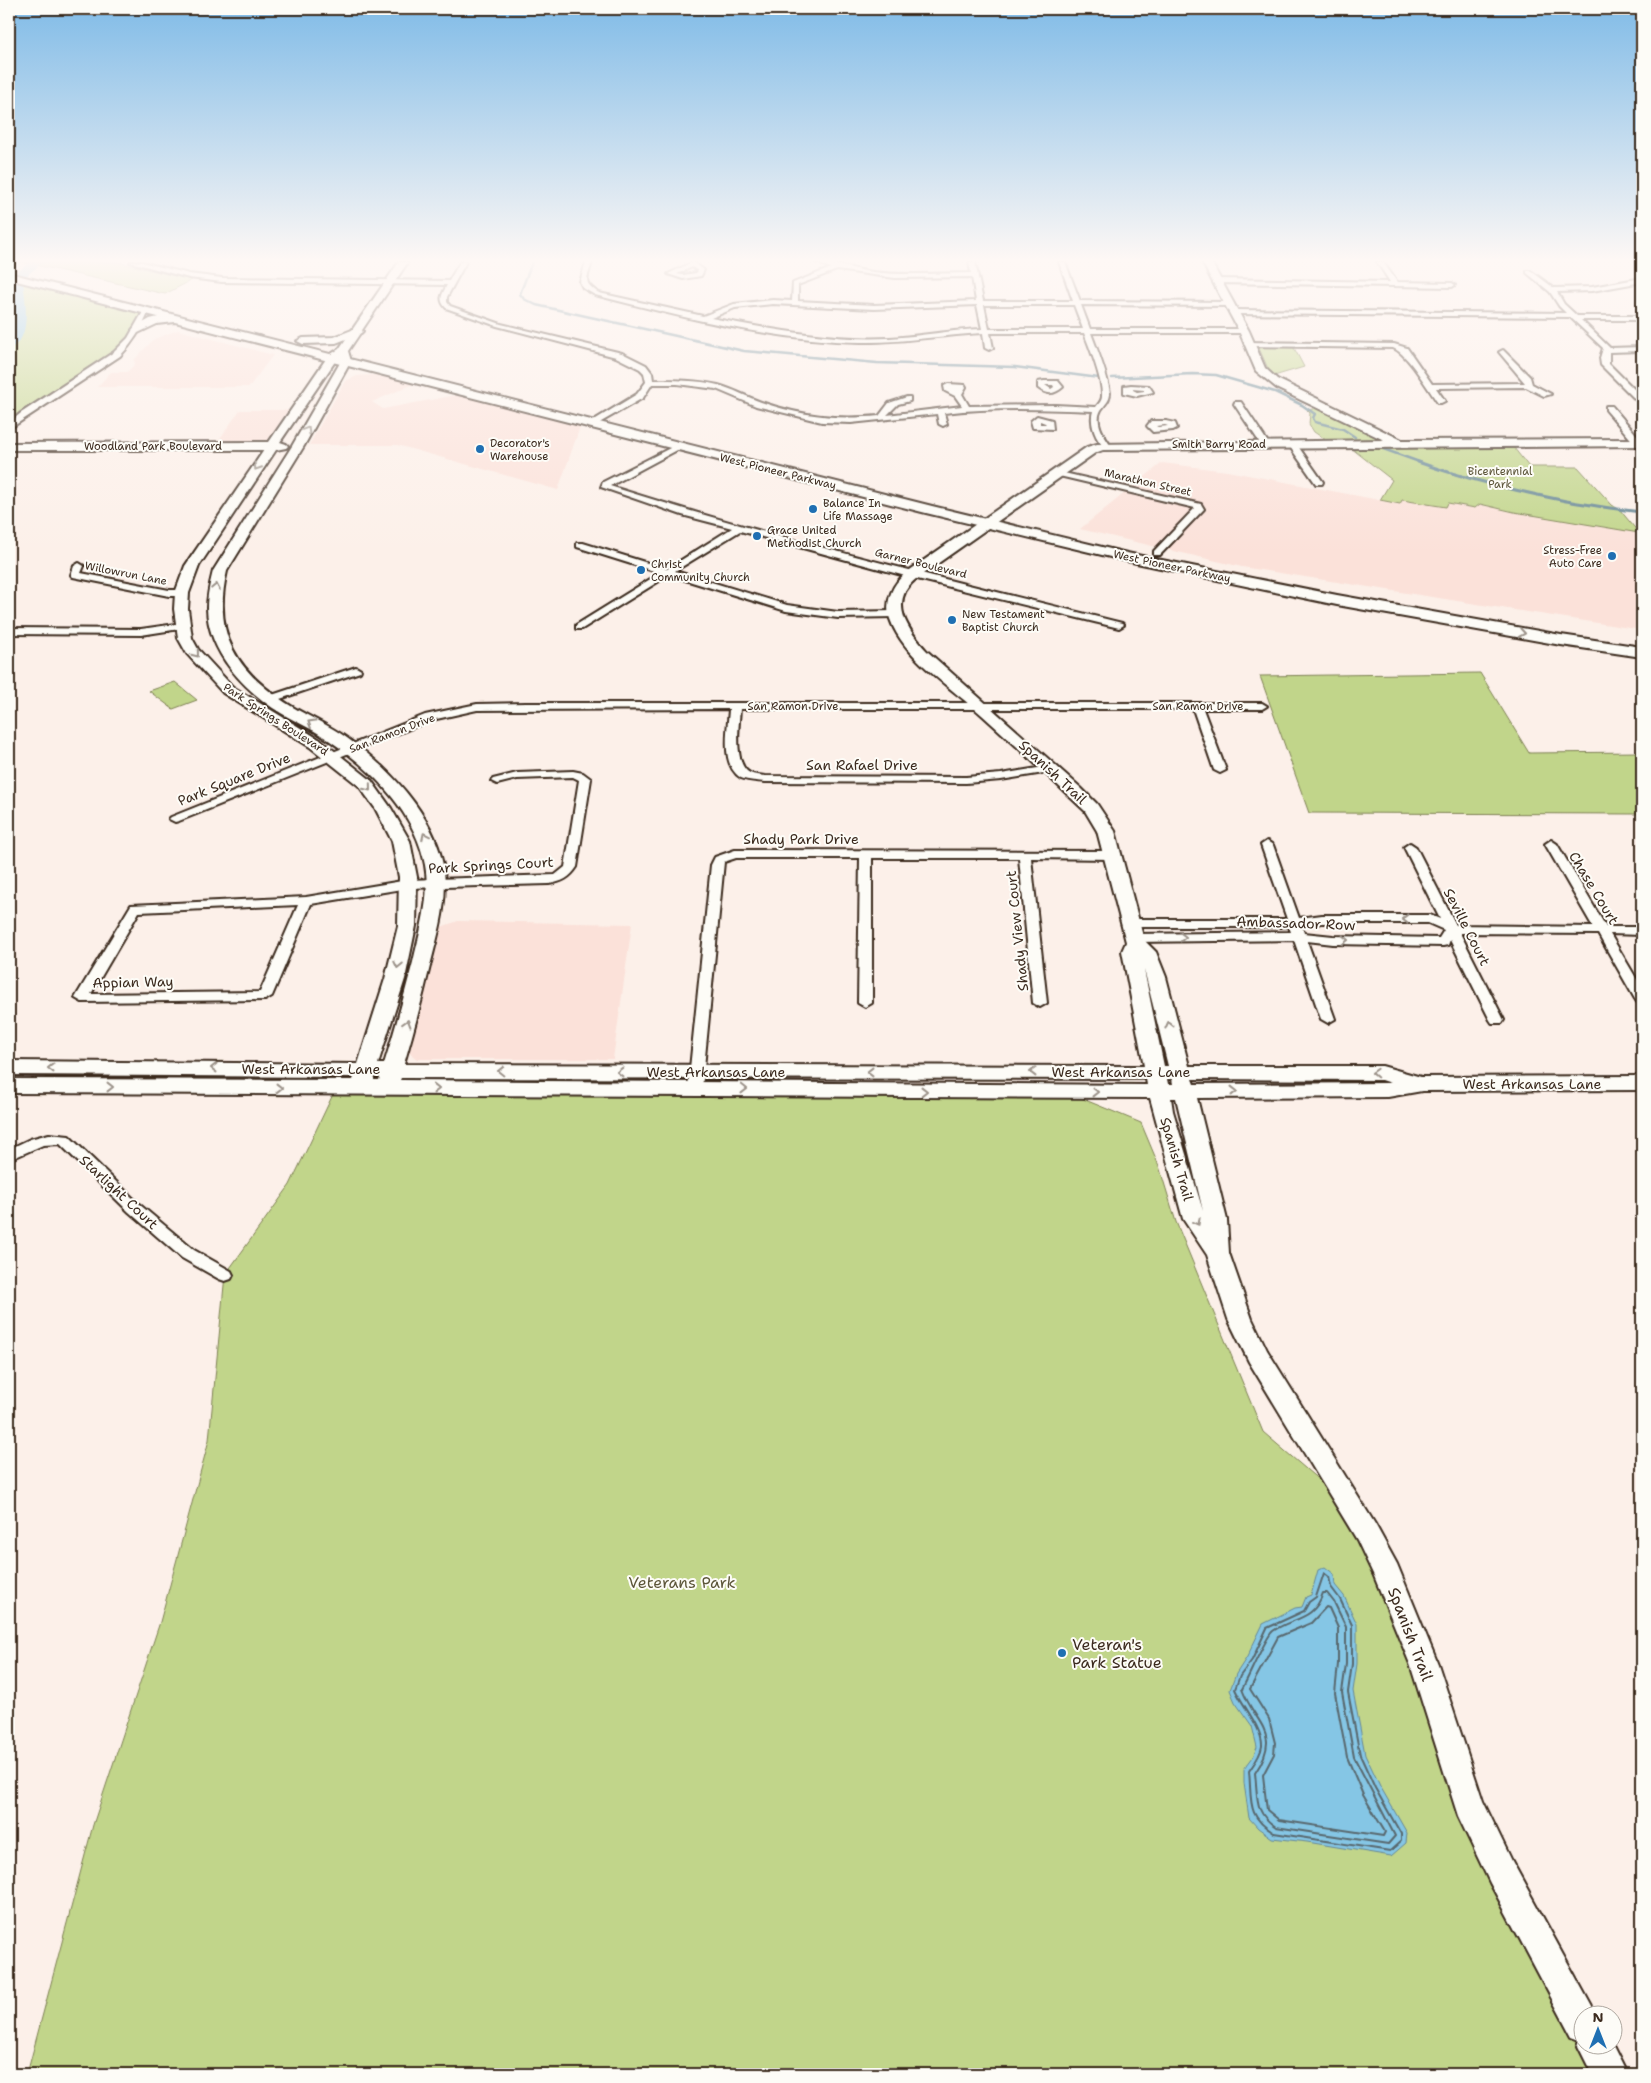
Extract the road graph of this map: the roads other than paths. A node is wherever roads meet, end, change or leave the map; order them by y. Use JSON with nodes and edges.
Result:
{"nodes":[{"id":1,"x":109,"y":359,"type":"edge"},
{"id":2,"x":316,"y":359,"type":"edge"},
{"id":3,"x":331,"y":359,"type":"edge"},
{"id":4,"x":344,"y":359,"type":"edge"},
{"id":5,"x":362,"y":359,"type":"edge"},
{"id":6,"x":627,"y":359,"type":"edge"},
{"id":7,"x":1097,"y":359,"type":"edge"},
{"id":8,"x":1256,"y":359,"type":"edge"},
{"id":9,"x":1410,"y":359,"type":"edge"},
{"id":10,"x":1509,"y":359,"type":"edge"},
{"id":11,"x":1604,"y":359,"type":"edge"},
{"id":12,"x":377,"y":362,"type":"junction"},
{"id":13,"x":324,"y":368,"type":"junction"},
{"id":14,"x":338,"y":376,"type":"junction"},
{"id":15,"x":650,"y":382,"type":"junction"},
{"id":16,"x":1526,"y":385,"type":"junction"},
{"id":17,"x":1429,"y":386,"type":"junction"},
{"id":18,"x":1051,"y":392,"type":"dead end"},
{"id":19,"x":1132,"y":392,"type":"dead end"},
{"id":20,"x":958,"y":394,"type":"dead end"},
{"id":21,"x":1547,"y":394,"type":"dead end"},
{"id":22,"x":1112,"y":395,"type":"junction"},
{"id":23,"x":907,"y":398,"type":"dead end"},
{"id":24,"x":302,"y":400,"type":"junction"},
{"id":25,"x":324,"y":400,"type":"junction"},
{"id":26,"x":1230,"y":400,"type":"dead end"},
{"id":27,"x":1441,"y":401,"type":"dead end"},
{"id":28,"x":1642,"y":401,"type":"edge"},
{"id":29,"x":1036,"y":407,"type":"junction"},
{"id":30,"x":1055,"y":407,"type":"junction"},
{"id":31,"x":967,"y":408,"type":"junction"},
{"id":32,"x":1610,"y":408,"type":"dead end"},
{"id":33,"x":1098,"y":409,"type":"junction"},
{"id":34,"x":940,"y":410,"type":"junction"},
{"id":35,"x":882,"y":417,"type":"junction"},
{"id":36,"x":1040,"y":418,"type":"dead end"},
{"id":37,"x":599,"y":421,"type":"junction"},
{"id":38,"x":943,"y":424,"type":"dead end"},
{"id":39,"x":9,"y":427,"type":"edge"},
{"id":40,"x":1162,"y":430,"type":"dead end"},
{"id":41,"x":1640,"y":442,"type":"edge"},
{"id":42,"x":1398,"y":443,"type":"junction"},
{"id":43,"x":1171,"y":444,"type":"junction"},
{"id":44,"x":1265,"y":444,"type":"junction"},
{"id":45,"x":1292,"y":444,"type":"junction"},
{"id":46,"x":9,"y":446,"type":"edge"},
{"id":47,"x":271,"y":446,"type":"junction"},
{"id":48,"x":298,"y":446,"type":"junction"},
{"id":49,"x":678,"y":446,"type":"junction"},
{"id":50,"x":1107,"y":446,"type":"junction"},
{"id":51,"x":1058,"y":473,"type":"junction"},
{"id":52,"x":1319,"y":482,"type":"dead end"},
{"id":53,"x":262,"y":503,"type":"junction"},
{"id":54,"x":233,"y":504,"type":"junction"},
{"id":55,"x":992,"y":520,"type":"junction"},
{"id":56,"x":740,"y":527,"type":"junction"},
{"id":57,"x":580,"y":545,"type":"dead end"},
{"id":58,"x":1157,"y":553,"type":"junction"},
{"id":59,"x":79,"y":566,"type":"dead end"},
{"id":60,"x":668,"y":573,"type":"junction"},
{"id":61,"x":912,"y":575,"type":"junction"},
{"id":62,"x":182,"y":593,"type":"junction"},
{"id":63,"x":895,"y":614,"type":"junction"},
{"id":64,"x":194,"y":617,"type":"junction"},
{"id":65,"x":1119,"y":625,"type":"dead end"},
{"id":66,"x":579,"y":627,"type":"dead end"},
{"id":67,"x":9,"y":631,"type":"edge"},
{"id":68,"x":1642,"y":639,"type":"edge"},
{"id":69,"x":1642,"y":652,"type":"edge"},
{"id":70,"x":356,"y":670,"type":"dead end"},
{"id":71,"x":270,"y":699,"type":"junction"},
{"id":72,"x":735,"y":706,"type":"junction"},
{"id":73,"x":980,"y":706,"type":"junction"},
{"id":74,"x":1197,"y":706,"type":"junction"},
{"id":75,"x":1262,"y":706,"type":"dead end"},
{"id":76,"x":351,"y":748,"type":"junction"},
{"id":77,"x":332,"y":756,"type":"junction"},
{"id":78,"x":1050,"y":769,"type":"junction"},
{"id":79,"x":1220,"y":770,"type":"dead end"},
{"id":80,"x":497,"y":781,"type":"dead end"},
{"id":81,"x":175,"y":819,"type":"dead end"},
{"id":82,"x":1551,"y":844,"type":"dead end"},
{"id":83,"x":1266,"y":845,"type":"dead end"},
{"id":84,"x":1410,"y":847,"type":"dead end"},
{"id":85,"x":866,"y":854,"type":"junction"},
{"id":86,"x":1025,"y":855,"type":"junction"},
{"id":87,"x":1114,"y":856,"type":"junction"},
{"id":88,"x":434,"y":883,"type":"junction"},
{"id":89,"x":408,"y":884,"type":"junction"},
{"id":90,"x":306,"y":901,"type":"junction"},
{"id":91,"x":1294,"y":923,"type":"junction"},
{"id":92,"x":1451,"y":929,"type":"junction"},
{"id":93,"x":1642,"y":931,"type":"edge"},
{"id":94,"x":1602,"y":932,"type":"junction"},
{"id":95,"x":1133,"y":934,"type":"junction"},
{"id":96,"x":1298,"y":936,"type":"junction"},
{"id":97,"x":1642,"y":1000,"type":"edge"},
{"id":98,"x":865,"y":1003,"type":"dead end"},
{"id":99,"x":1040,"y":1003,"type":"dead end"},
{"id":100,"x":1328,"y":1019,"type":"dead end"},
{"id":101,"x":1497,"y":1020,"type":"dead end"},
{"id":102,"x":9,"y":1068,"type":"edge"},
{"id":103,"x":364,"y":1079,"type":"junction"},
{"id":104,"x":390,"y":1079,"type":"junction"},
{"id":105,"x":696,"y":1080,"type":"junction"},
{"id":106,"x":1156,"y":1082,"type":"junction"},
{"id":107,"x":1183,"y":1082,"type":"junction"},
{"id":108,"x":1642,"y":1083,"type":"edge"},
{"id":109,"x":9,"y":1086,"type":"edge"},
{"id":110,"x":9,"y":1154,"type":"edge"},
{"id":111,"x":1218,"y":1254,"type":"junction"},
{"id":112,"x":225,"y":1275,"type":"dead end"},
{"id":113,"x":1574,"y":2007,"type":"edge"},
{"id":114,"x":1600,"y":2056,"type":"edge"},
{"id":115,"x":1610,"y":2074,"type":"edge"}],
"edges":[{"from":1,"to":39,"type":"street"},
{"from":2,"to":13,"type":"main road"},
{"from":3,"to":13,"type":"main road","name":"Park Springs Boulevard"},
{"from":4,"to":14,"type":"main road","name":"Park Springs Boulevard"},
{"from":5,"to":12,"type":"main road","name":"West Pioneer Parkway"},
{"from":6,"to":15,"type":"street"},
{"from":7,"to":22,"type":"street"},
{"from":8,"to":42,"type":"main road"},
{"from":9,"to":17,"type":"street"},
{"from":10,"to":16,"type":"street"},
{"from":11,"to":28,"type":"street"},
{"from":12,"to":14,"type":"main road"},
{"from":12,"to":37,"type":"main road","name":"West Pioneer Parkway"},
{"from":13,"to":24,"type":"main road","name":"Park Springs Boulevard"},
{"from":14,"to":25,"type":"main road","name":"Park Springs Boulevard"},
{"from":15,"to":35,"type":"street"},
{"from":15,"to":37,"type":"street"},
{"from":16,"to":17,"type":"street"},
{"from":16,"to":21,"type":"street"},
{"from":17,"to":27,"type":"street"},
{"from":18,"to":30,"type":"street"},
{"from":19,"to":22,"type":"street"},
{"from":20,"to":31,"type":"street"},
{"from":22,"to":33,"type":"street"},
{"from":23,"to":35,"type":"street"},
{"from":24,"to":25,"type":"main road"},
{"from":24,"to":47,"type":"main road","name":"Park Springs Boulevard"},
{"from":48,"to":25,"type":"main road","name":"Park Springs Boulevard","one_way":true},
{"from":26,"to":44,"type":"street"},
{"from":29,"to":30,"type":"street"},
{"from":29,"to":31,"type":"street"},
{"from":29,"to":36,"type":"street"},
{"from":30,"to":33,"type":"street"},
{"from":31,"to":34,"type":"street"},
{"from":32,"to":41,"type":"street"},
{"from":33,"to":50,"type":"street"},
{"from":34,"to":35,"type":"street"},
{"from":34,"to":38,"type":"street"},
{"from":37,"to":49,"type":"main road","name":"West Pioneer Parkway"},
{"from":37,"to":55,"type":"main road","name":"West Pioneer Parkway"},
{"from":40,"to":43,"type":"street"},
{"from":41,"to":42,"type":"main road","name":"Smith Barry Road"},
{"from":42,"to":45,"type":"main road","name":"Smith Barry Road"},
{"from":43,"to":44,"type":"main road","name":"Smith Barry Road"},
{"from":43,"to":50,"type":"main road","name":"Smith Barry Road"},
{"from":44,"to":45,"type":"main road","name":"Smith Barry Road"},
{"from":45,"to":52,"type":"street"},
{"from":46,"to":47,"type":"main road","name":"Woodland Park Boulevard"},
{"from":47,"to":48,"type":"main road","name":"Woodland Park Boulevard"},
{"from":47,"to":54,"type":"main road","name":"Park Springs Boulevard","one_way":true},
{"from":48,"to":53,"type":"main road","name":"Park Springs Boulevard"},
{"from":49,"to":55,"type":"main road","name":"West Pioneer Parkway"},
{"from":49,"to":56,"type":"street","name":"Garner Boulevard"},
{"from":50,"to":51,"type":"main road","name":"Smith Barry Road"},
{"from":51,"to":55,"type":"main road","name":"Smith Barry Road"},
{"from":51,"to":58,"type":"street","name":"Marathon Street"},
{"from":53,"to":54,"type":"main road"},
{"from":64,"to":53,"type":"main road","name":"Park Springs Boulevard","one_way":true},
{"from":54,"to":62,"type":"main road","name":"Park Springs Boulevard"},
{"from":55,"to":58,"type":"main road","name":"West Pioneer Parkway"},
{"from":55,"to":61,"type":"main road","name":"Smith Barry Road"},
{"from":55,"to":69,"type":"main road","name":"West Pioneer Parkway","one_way":true},
{"from":56,"to":60,"type":"street"},
{"from":56,"to":61,"type":"street","name":"Garner Boulevard"},
{"from":57,"to":60,"type":"street"},
{"from":58,"to":68,"type":"main road","name":"West Pioneer Parkway"},
{"from":59,"to":62,"type":"street","name":"Willowrun Lane"},
{"from":60,"to":63,"type":"street"},
{"from":60,"to":66,"type":"street"},
{"from":61,"to":63,"type":"main road","name":"Smith Barry Road"},
{"from":61,"to":65,"type":"street","name":"Garner Boulevard"},
{"from":62,"to":64,"type":"main road","name":"Park Springs Boulevard"},
{"from":63,"to":73,"type":"main road","name":"Spanish Trail"},
{"from":64,"to":67,"type":"street"},
{"from":64,"to":71,"type":"main road","name":"Park Springs Boulevard"},
{"from":64,"to":77,"type":"main road","name":"Park Springs Boulevard","one_way":true},
{"from":70,"to":71,"type":"street"},
{"from":76,"to":71,"type":"main road","name":"Park Springs Boulevard","one_way":true},
{"from":72,"to":73,"type":"street","name":"San Ramon Drive"},
{"from":72,"to":76,"type":"street","name":"San Ramon Drive"},
{"from":72,"to":78,"type":"street","name":"San Rafael Drive"},
{"from":73,"to":74,"type":"street","name":"San Ramon Drive"},
{"from":73,"to":78,"type":"main road","name":"Spanish Trail"},
{"from":74,"to":75,"type":"street","name":"San Ramon Drive"},
{"from":74,"to":79,"type":"street"},
{"from":76,"to":77,"type":"street","name":"San Ramon Drive"},
{"from":88,"to":76,"type":"main road","name":"Park Springs Boulevard","one_way":true},
{"from":77,"to":81,"type":"street","name":"Park Square Drive"},
{"from":77,"to":89,"type":"main road","name":"Park Springs Boulevard","one_way":true},
{"from":78,"to":87,"type":"main road","name":"Spanish Trail"},
{"from":80,"to":88,"type":"street","name":"Park Springs Court"},
{"from":82,"to":94,"type":"street","name":"Chase Court"},
{"from":83,"to":91,"type":"street"},
{"from":84,"to":92,"type":"street","name":"Seville Court"},
{"from":85,"to":86,"type":"street","name":"Shady Park Drive"},
{"from":85,"to":98,"type":"street"},
{"from":85,"to":105,"type":"street","name":"Shady Park Drive"},
{"from":86,"to":87,"type":"street","name":"Shady Park Drive"},
{"from":86,"to":99,"type":"street","name":"Shady View Court"},
{"from":87,"to":95,"type":"main road","name":"Spanish Trail"},
{"from":88,"to":89,"type":"street","name":"Park Springs Court"},
{"from":104,"to":88,"type":"main road","name":"Park Springs Boulevard","one_way":true},
{"from":89,"to":90,"type":"street","name":"Appian Way"},
{"from":89,"to":103,"type":"main road","name":"Park Springs Boulevard","one_way":true},
{"from":90,"to":90,"type":"street","name":"Appian Way"},
{"from":92,"to":91,"type":"street","name":"Ambassador Row","one_way":true},
{"from":91,"to":95,"type":"street","name":"Ambassador Row"},
{"from":91,"to":96,"type":"street"},
{"from":92,"to":94,"type":"street","name":"Ambassador Row"},
{"from":96,"to":92,"type":"street","name":"Ambassador Row","one_way":true},
{"from":92,"to":101,"type":"street","name":"Seville Court"},
{"from":93,"to":94,"type":"street","name":"Ambassador Row"},
{"from":94,"to":97,"type":"street","name":"Chase Court"},
{"from":95,"to":96,"type":"street","name":"Ambassador Row","one_way":true},
{"from":95,"to":106,"type":"main road","name":"Spanish Trail"},
{"from":107,"to":95,"type":"main road","name":"Spanish Trail","one_way":true},
{"from":96,"to":100,"type":"street"},
{"from":103,"to":102,"type":"main road","name":"West Arkansas Lane","one_way":true},
{"from":103,"to":104,"type":"main road","name":"West Arkansas Lane"},
{"from":109,"to":103,"type":"main road","name":"West Arkansas Lane","one_way":true},
{"from":104,"to":105,"type":"main road","name":"West Arkansas Lane"},
{"from":105,"to":106,"type":"main road","name":"West Arkansas Lane"},
{"from":106,"to":107,"type":"main road","name":"West Arkansas Lane"},
{"from":106,"to":111,"type":"main road","name":"Spanish Trail","one_way":true},
{"from":107,"to":108,"type":"main road","name":"West Arkansas Lane"},
{"from":107,"to":111,"type":"main road","name":"Spanish Trail"},
{"from":110,"to":112,"type":"street","name":"Starlight Court"},
{"from":111,"to":113,"type":"main road","name":"Spanish Trail"},
{"from":114,"to":115,"type":"main road"}]}
